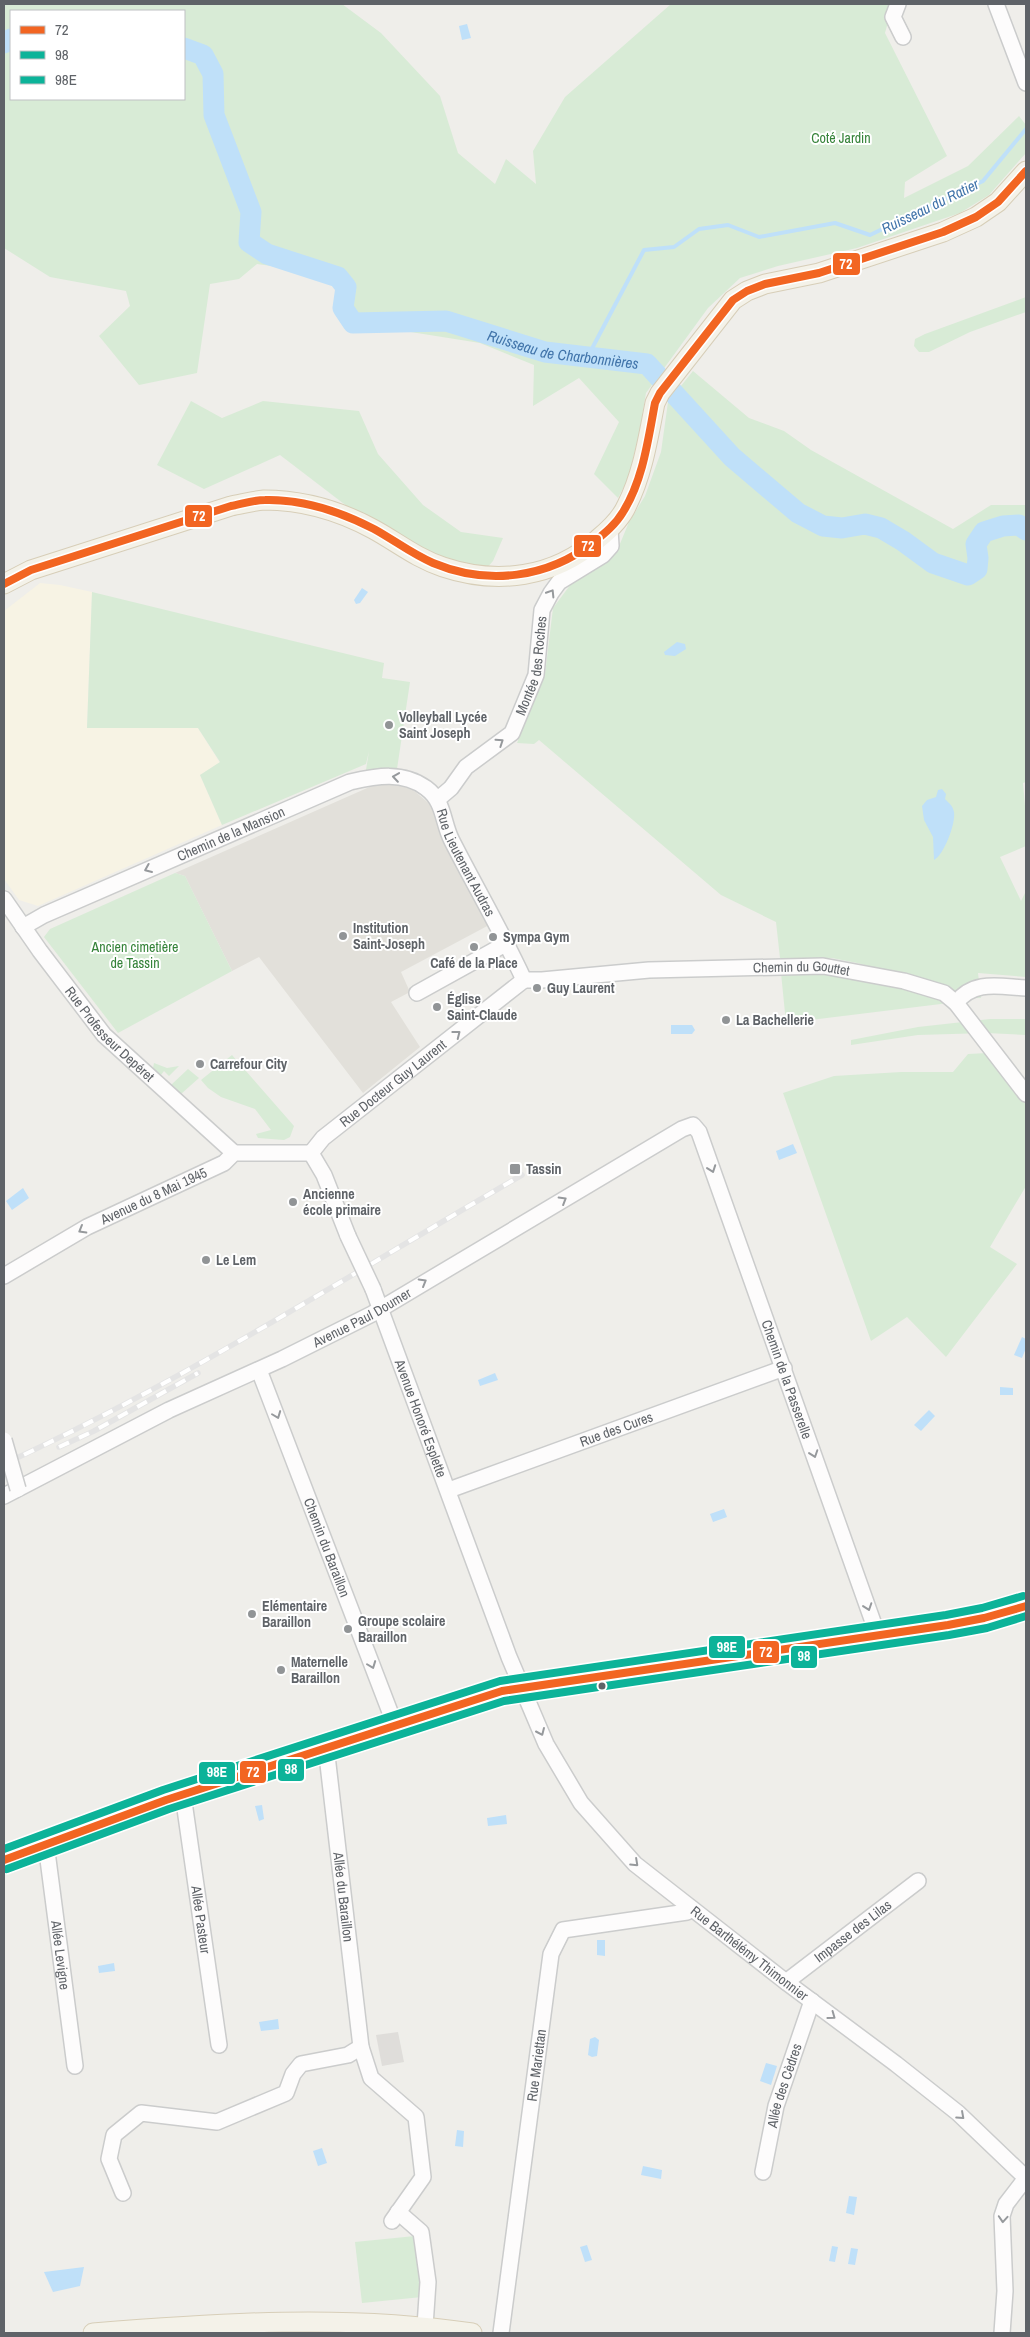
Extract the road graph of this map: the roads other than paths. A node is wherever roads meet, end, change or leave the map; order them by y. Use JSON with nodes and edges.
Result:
{"nodes":[{"id":1,"x":898,"y":4,"type":"edge"},
{"id":2,"x":996,"y":4,"type":"edge"},
{"id":3,"x":903,"y":37,"type":"dead end"},
{"id":4,"x":1026,"y":83,"type":"edge"},
{"id":5,"x":1026,"y":171,"type":"edge"},
{"id":6,"x":610,"y":529,"type":"junction"},
{"id":7,"x":4,"y":584,"type":"edge"},
{"id":8,"x":438,"y":799,"type":"junction"},
{"id":9,"x":4,"y":899,"type":"edge"},
{"id":10,"x":23,"y":927,"type":"junction"},
{"id":11,"x":507,"y":943,"type":"junction"},
{"id":12,"x":524,"y":980,"type":"junction"},
{"id":13,"x":1026,"y":988,"type":"edge"},
{"id":14,"x":416,"y":993,"type":"dead end"},
{"id":15,"x":956,"y":1002,"type":"junction"},
{"id":16,"x":1026,"y":1094,"type":"edge"},
{"id":17,"x":693,"y":1126,"type":"joint"},
{"id":18,"x":234,"y":1153,"type":"junction"},
{"id":19,"x":311,"y":1153,"type":"junction"},
{"id":20,"x":4,"y":1276,"type":"edge"},
{"id":21,"x":382,"y":1308,"type":"junction"},
{"id":22,"x":784,"y":1368,"type":"junction"},
{"id":23,"x":259,"y":1370,"type":"junction"},
{"id":24,"x":4,"y":1440,"type":"edge"},
{"id":25,"x":18,"y":1489,"type":"junction"},
{"id":26,"x":449,"y":1490,"type":"junction"},
{"id":27,"x":4,"y":1496,"type":"edge"},
{"id":28,"x":1026,"y":1606,"type":"edge"},
{"id":29,"x":878,"y":1636,"type":"junction"},
{"id":30,"x":523,"y":1686,"type":"junction"},
{"id":31,"x":395,"y":1725,"type":"junction"},
{"id":32,"x":326,"y":1747,"type":"junction"},
{"id":33,"x":183,"y":1795,"type":"junction"},
{"id":34,"x":46,"y":1844,"type":"junction"},
{"id":35,"x":4,"y":1860,"type":"edge"},
{"id":36,"x":918,"y":1881,"type":"dead end"},
{"id":37,"x":691,"y":1908,"type":"junction"},
{"id":38,"x":786,"y":1982,"type":"junction"},
{"id":39,"x":812,"y":2001,"type":"junction"},
{"id":40,"x":219,"y":2045,"type":"dead end"},
{"id":41,"x":361,"y":2047,"type":"junction"},
{"id":42,"x":75,"y":2066,"type":"dead end"},
{"id":43,"x":763,"y":2172,"type":"dead end"},
{"id":44,"x":1026,"y":2178,"type":"edge"},
{"id":45,"x":123,"y":2193,"type":"dead end"},
{"id":46,"x":431,"y":2330,"type":"edge"},
{"id":47,"x":180,"y":2331,"type":"edge"},
{"id":48,"x":93,"y":2333,"type":"edge"},
{"id":49,"x":472,"y":2333,"type":"edge"},
{"id":50,"x":501,"y":2333,"type":"edge"},
{"id":51,"x":1002,"y":2333,"type":"edge"}],
"edges":[{"from":1,"to":3,"type":"street"},
{"from":2,"to":4,"type":"street"},
{"from":5,"to":6,"type":"main road"},
{"from":6,"to":7,"type":"main road"},
{"from":8,"to":6,"type":"street","name":"Montée des Roches","one_way":true},
{"from":8,"to":10,"type":"street","name":"Chemin de la Mansion","one_way":true},
{"from":8,"to":11,"type":"street","name":"Rue Lieutenant Audras"},
{"from":9,"to":10,"type":"street","name":"Rue Professeur Depéret"},
{"from":10,"to":18,"type":"street","name":"Rue Professeur Depéret"},
{"from":11,"to":12,"type":"street","name":"Rue Lieutenant Audras"},
{"from":11,"to":14,"type":"street"},
{"from":12,"to":15,"type":"street","name":"Chemin du Gouttet"},
{"from":19,"to":12,"type":"street","name":"Rue Docteur Guy Laurent","one_way":true},
{"from":13,"to":15,"type":"street"},
{"from":15,"to":16,"type":"street","name":"Chemin du Gouttet"},
{"from":21,"to":17,"type":"street","name":"Avenue Paul Doumer","one_way":true},
{"from":17,"to":22,"type":"street","name":"Chemin de la Passerelle","one_way":true},
{"from":18,"to":19,"type":"street"},
{"from":18,"to":20,"type":"street","name":"Avenue du 8 Mai 1945","one_way":true},
{"from":19,"to":21,"type":"street","name":"Avenue Honoré Esplette","bridge":true},
{"from":21,"to":23,"type":"street","name":"Avenue Paul Doumer"},
{"from":21,"to":26,"type":"street","name":"Avenue Honoré Esplette"},
{"from":22,"to":26,"type":"street","name":"Rue des Cures"},
{"from":22,"to":29,"type":"street","name":"Chemin de la Passerelle","one_way":true},
{"from":23,"to":25,"type":"street","name":"Avenue Paul Doumer"},
{"from":23,"to":31,"type":"street","name":"Chemin du Baraillon","one_way":true},
{"from":24,"to":25,"type":"street","bridge":true},
{"from":25,"to":27,"type":"street","name":"Avenue Paul Doumer"},
{"from":26,"to":30,"type":"street","name":"Avenue Honoré Esplette"},
{"from":28,"to":29,"type":"main road"},
{"from":29,"to":30,"type":"main road"},
{"from":30,"to":31,"type":"main road"},
{"from":30,"to":37,"type":"street","name":"Rue Barthélémy Thimonnier","one_way":true},
{"from":31,"to":32,"type":"main road"},
{"from":32,"to":33,"type":"main road"},
{"from":32,"to":41,"type":"street","name":"Allée du Baraillon"},
{"from":33,"to":34,"type":"main road"},
{"from":33,"to":40,"type":"street","name":"Allée Pasteur"},
{"from":34,"to":35,"type":"main road"},
{"from":34,"to":42,"type":"street","name":"Allée Levigne"},
{"from":36,"to":38,"type":"street","name":"Impasse des Lilas"},
{"from":37,"to":38,"type":"street","name":"Rue Barthélémy Thimonnier"},
{"from":37,"to":50,"type":"street","name":"Rue Mariettan"},
{"from":38,"to":39,"type":"street","name":"Rue Barthélémy Thimonnier"},
{"from":39,"to":43,"type":"street","name":"Allée des Cèdres"},
{"from":39,"to":44,"type":"street","name":"Rue Barthélémy Thimonnier","one_way":true},
{"from":41,"to":45,"type":"street"},
{"from":41,"to":46,"type":"street","name":"Allée du Baraillon"},
{"from":44,"to":51,"type":"street","one_way":true},
{"from":46,"to":47,"type":"main road"},
{"from":46,"to":49,"type":"main road"},
{"from":47,"to":48,"type":"main road"}]}
